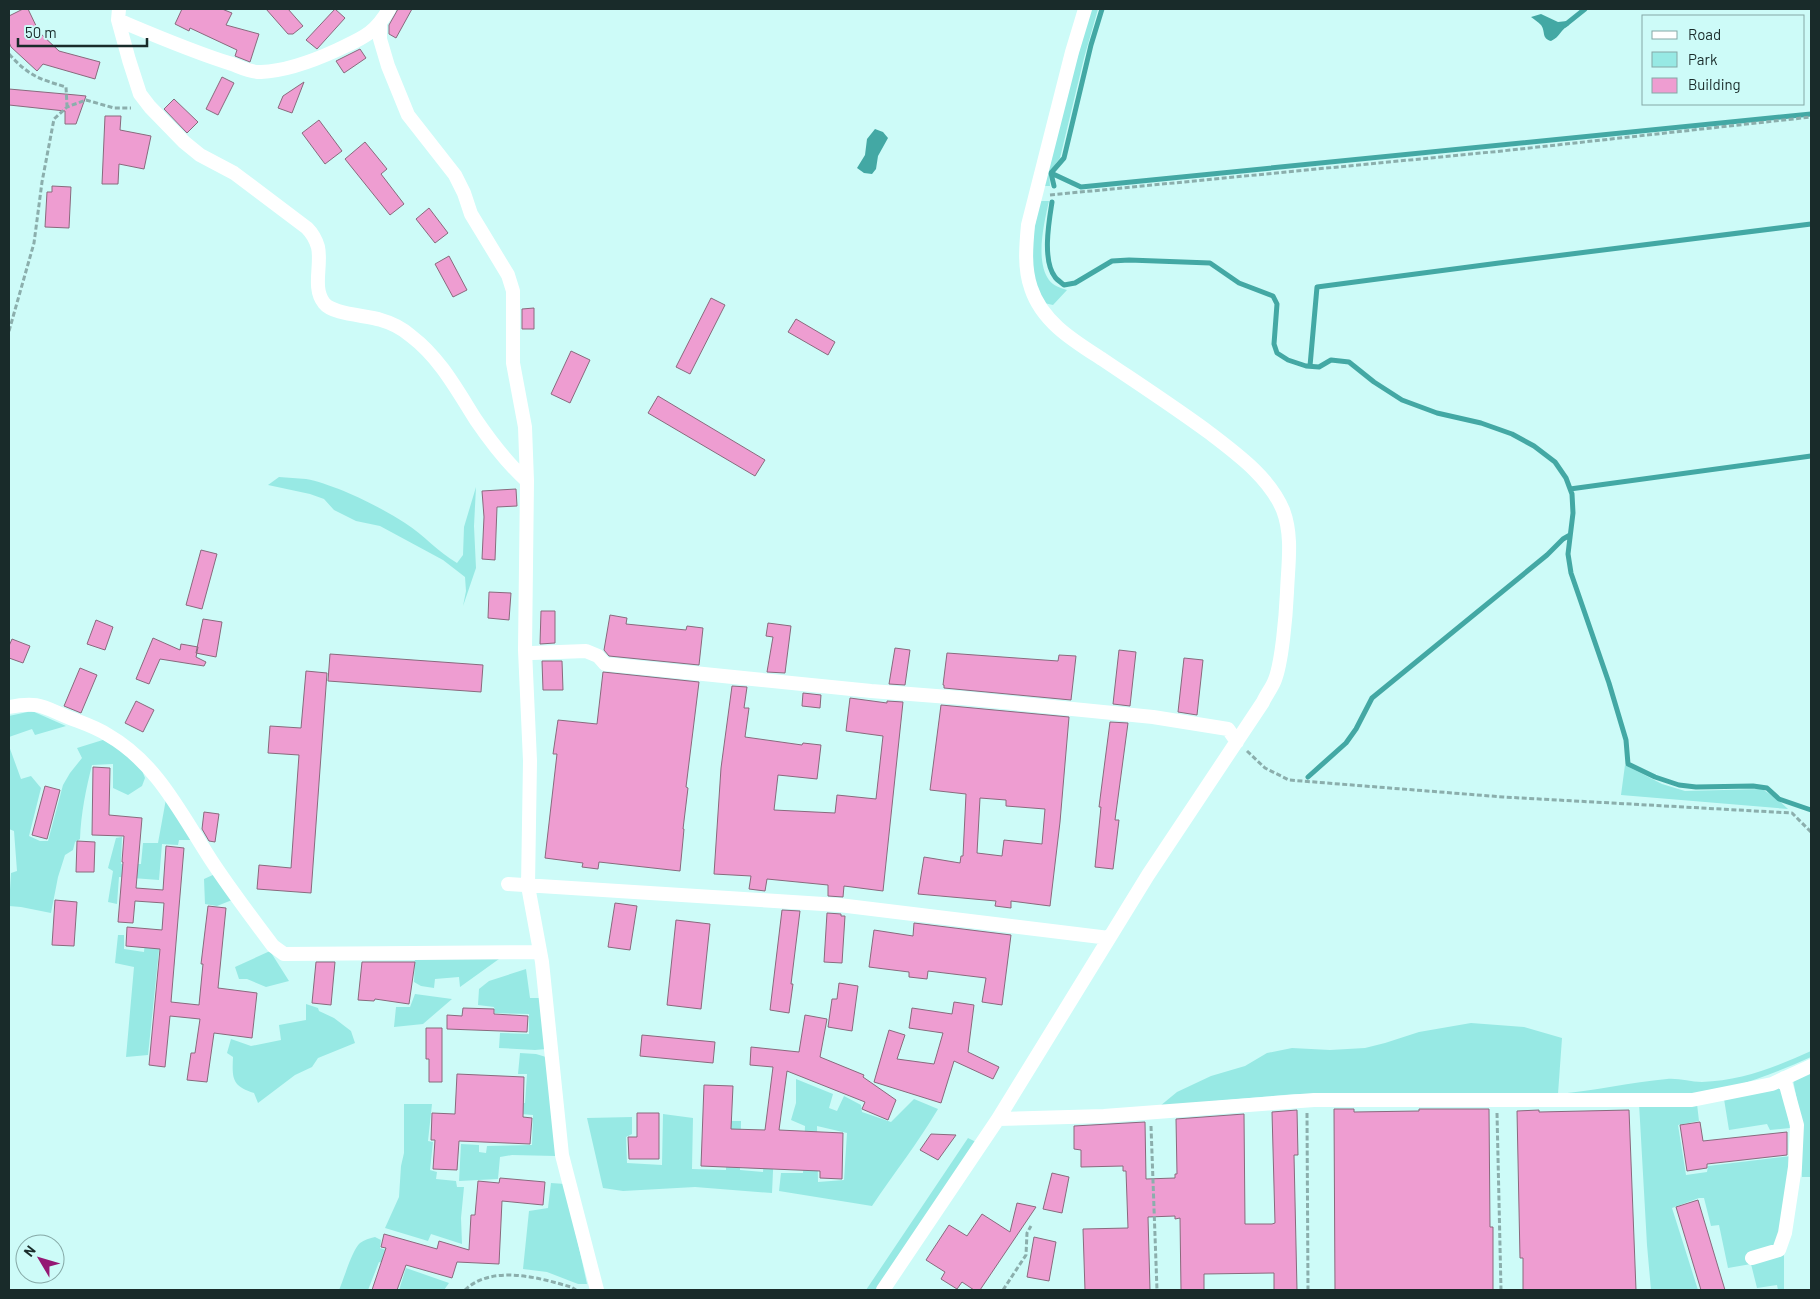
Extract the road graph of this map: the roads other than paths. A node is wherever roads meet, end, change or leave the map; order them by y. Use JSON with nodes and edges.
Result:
{"nodes":[{"id":1,"x":389,"y":9,"type":"edge"},
{"id":2,"x":1085,"y":9,"type":"edge"},
{"id":3,"x":118,"y":15,"type":"edge"},
{"id":4,"x":380,"y":24,"type":"junction"},
{"id":5,"x":527,"y":481,"type":"junction"},
{"id":6,"x":525,"y":650,"type":"junction"},
{"id":7,"x":9,"y":707,"type":"edge"},
{"id":8,"x":1237,"y":742,"type":"junction"},
{"id":9,"x":508,"y":884,"type":"dead end"},
{"id":10,"x":528,"y":886,"type":"junction"},
{"id":11,"x":1109,"y":938,"type":"junction"},
{"id":12,"x":540,"y":952,"type":"junction"},
{"id":13,"x":1811,"y":1066,"type":"edge"},
{"id":14,"x":1784,"y":1078,"type":"junction"},
{"id":15,"x":998,"y":1119,"type":"junction"},
{"id":16,"x":1752,"y":1258,"type":"dead end"},
{"id":17,"x":597,"y":1290,"type":"edge"},
{"id":18,"x":883,"y":1290,"type":"edge"}],
"edges":[{"from":1,"to":4,"type":"street"},
{"from":2,"to":8,"type":"street"},
{"from":3,"to":4,"type":"street"},
{"from":3,"to":5,"type":"street"},
{"from":4,"to":5,"type":"street"},
{"from":5,"to":6,"type":"street"},
{"from":6,"to":8,"type":"street"},
{"from":6,"to":10,"type":"street"},
{"from":7,"to":12,"type":"street"},
{"from":8,"to":11,"type":"street"},
{"from":9,"to":10,"type":"street"},
{"from":10,"to":11,"type":"street"},
{"from":10,"to":12,"type":"street"},
{"from":11,"to":15,"type":"street"},
{"from":12,"to":17,"type":"street"},
{"from":13,"to":14,"type":"street"},
{"from":14,"to":15,"type":"street"},
{"from":14,"to":16,"type":"street"},
{"from":15,"to":18,"type":"street"}]}
